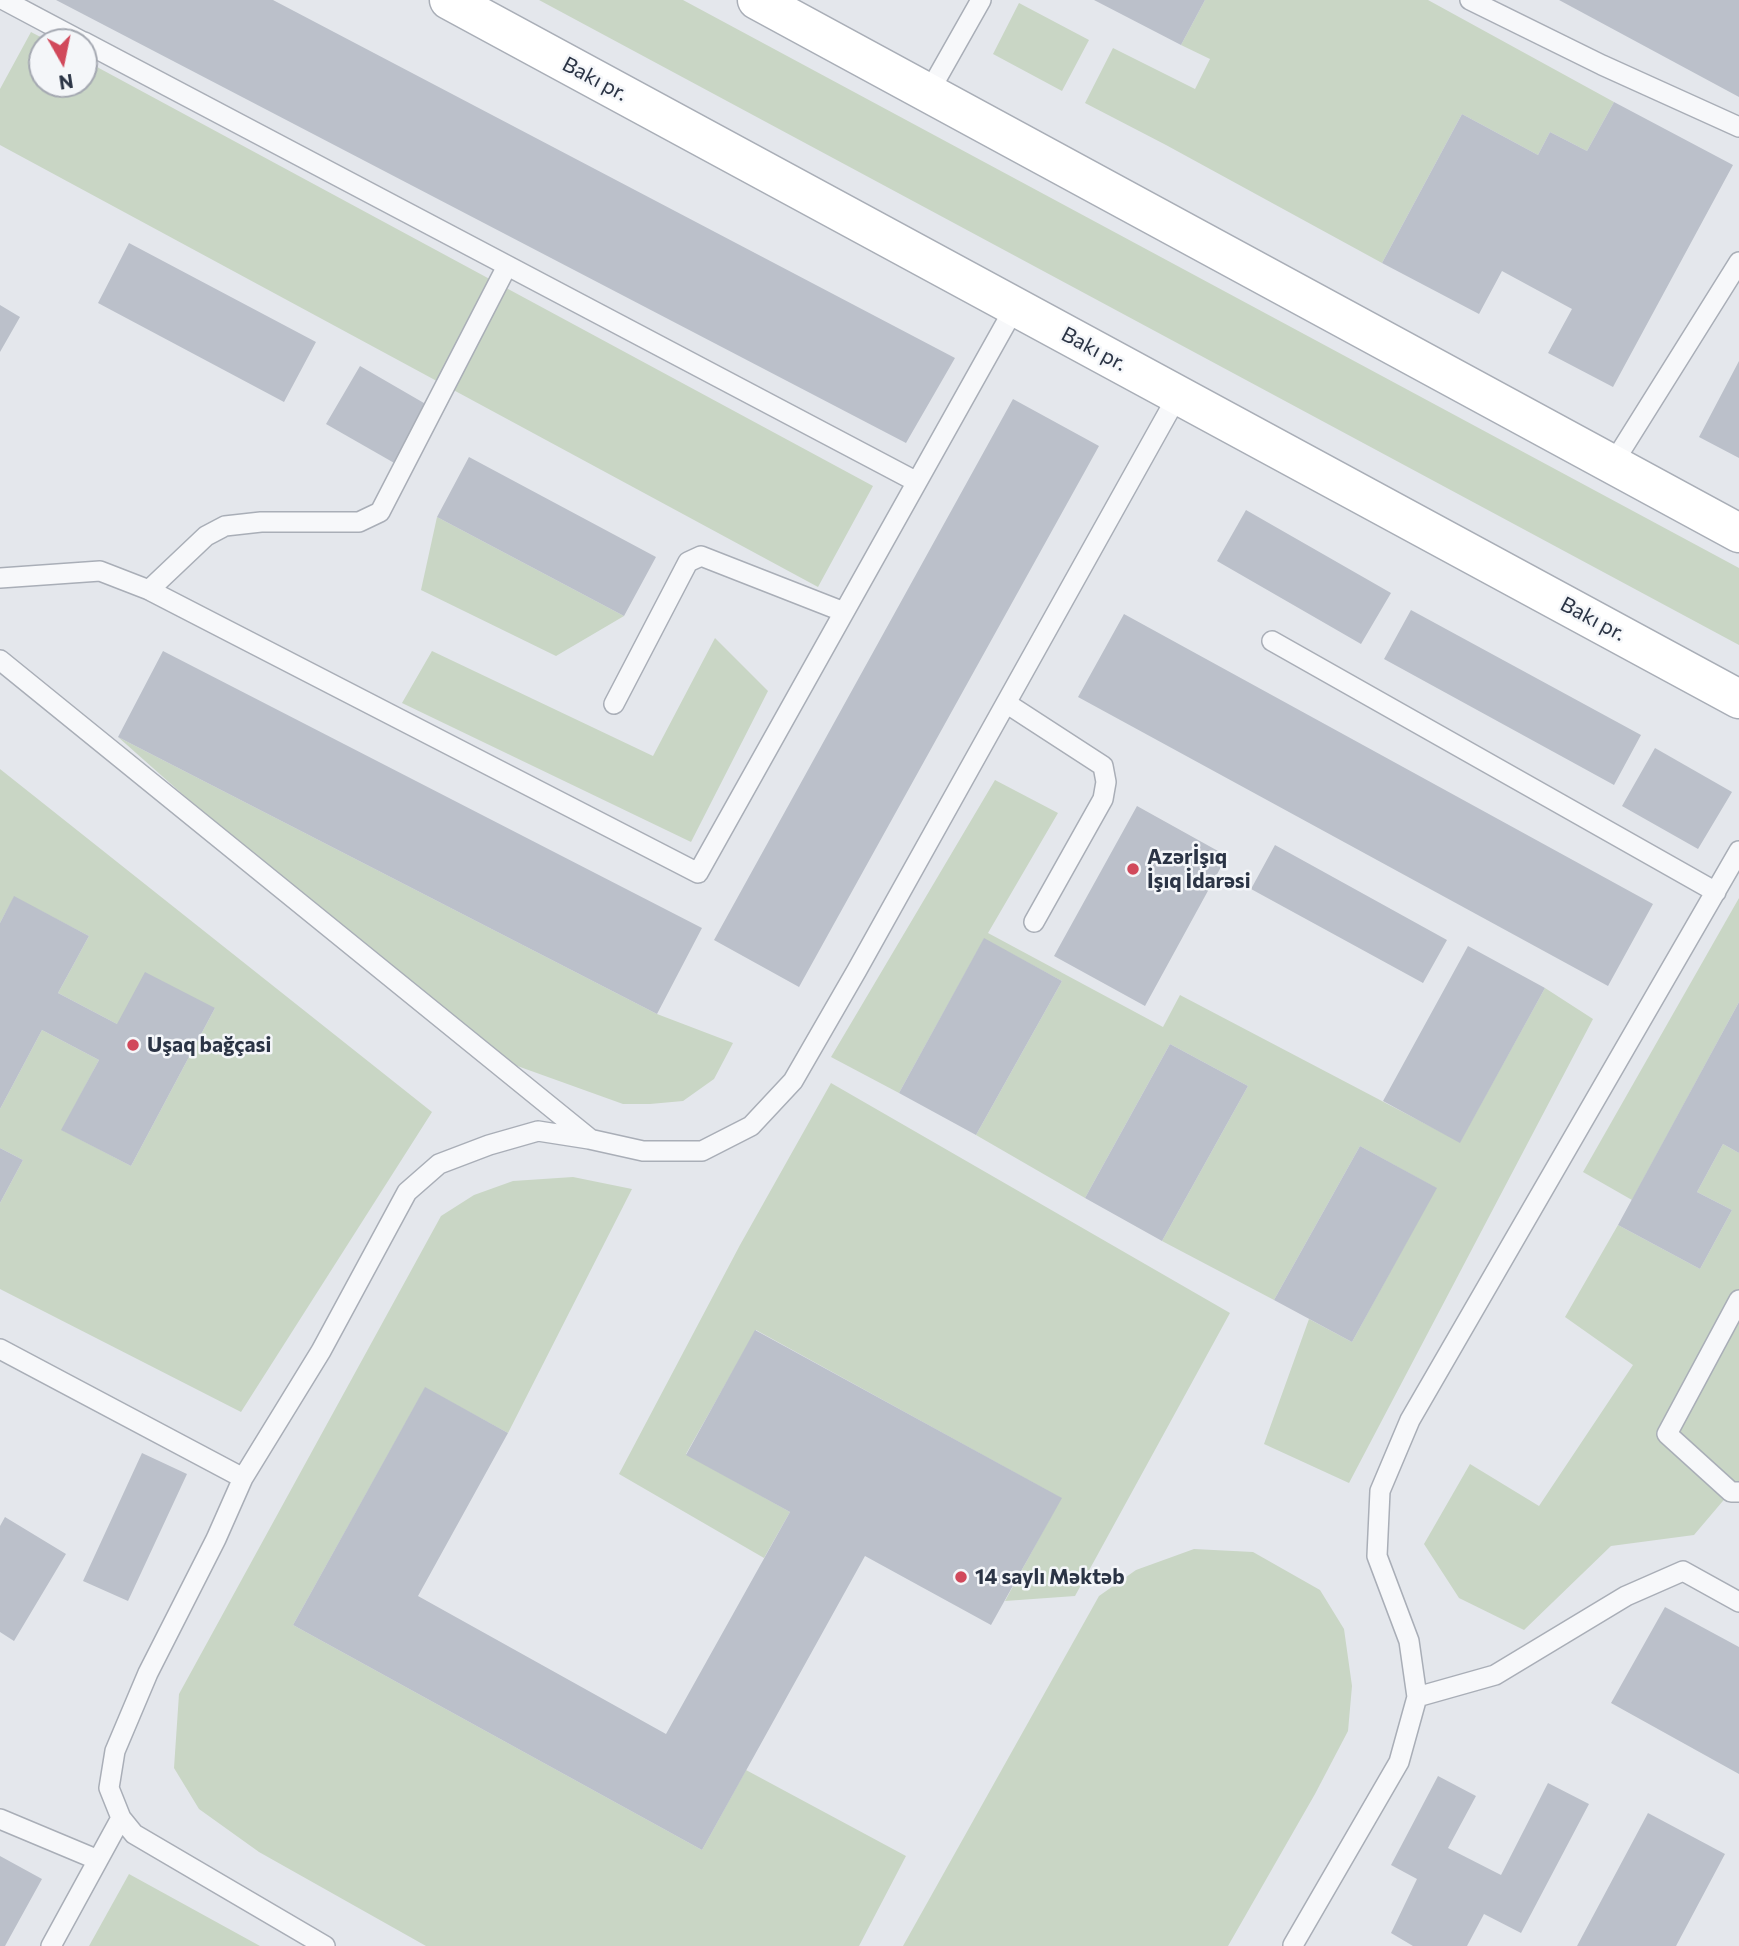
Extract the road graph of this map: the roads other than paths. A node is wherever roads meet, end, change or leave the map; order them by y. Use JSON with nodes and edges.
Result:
{"nodes":[{"id":1,"x":4,"y":0,"type":"edge"},
{"id":2,"x":449,"y":0,"type":"edge"},
{"id":3,"x":757,"y":0,"type":"edge"},
{"id":4,"x":981,"y":0,"type":"edge"},
{"id":5,"x":1470,"y":0,"type":"edge"},
{"id":6,"x":57,"y":28,"type":"edge"},
{"id":7,"x":98,"y":49,"type":"edge"},
{"id":8,"x":929,"y":92,"type":"junction"},
{"id":9,"x":1739,"y":127,"type":"edge"},
{"id":10,"x":1739,"y":262,"type":"edge"},
{"id":11,"x":507,"y":265,"type":"junction"},
{"id":12,"x":1015,"y":307,"type":"junction"},
{"id":13,"x":1178,"y":395,"type":"junction"},
{"id":14,"x":1612,"y":465,"type":"junction"},
{"id":15,"x":917,"y":482,"type":"junction"},
{"id":16,"x":1739,"y":533,"type":"edge"},
{"id":17,"x":0,"y":578,"type":"edge"},
{"id":18,"x":149,"y":590,"type":"junction"},
{"id":19,"x":844,"y":612,"type":"junction"},
{"id":20,"x":1272,"y":642,"type":"dead end"},
{"id":21,"x":0,"y":660,"type":"edge"},
{"id":22,"x":1739,"y":699,"type":"edge"},
{"id":23,"x":1006,"y":703,"type":"junction"},
{"id":24,"x":614,"y":704,"type":"dead end"},
{"id":25,"x":1739,"y":851,"type":"edge"},
{"id":26,"x":1716,"y":892,"type":"junction"},
{"id":27,"x":1034,"y":922,"type":"dead end"},
{"id":28,"x":589,"y":1139,"type":"junction"},
{"id":29,"x":1739,"y":1300,"type":"edge"},
{"id":30,"x":0,"y":1349,"type":"edge"},
{"id":31,"x":243,"y":1478,"type":"junction"},
{"id":32,"x":1739,"y":1492,"type":"edge"},
{"id":33,"x":1739,"y":1602,"type":"edge"},
{"id":34,"x":1417,"y":1697,"type":"junction"},
{"id":35,"x":121,"y":1818,"type":"junction"},
{"id":36,"x":0,"y":1819,"type":"edge"},
{"id":37,"x":99,"y":1860,"type":"junction"},
{"id":38,"x":51,"y":1946,"type":"edge"},
{"id":39,"x":325,"y":1946,"type":"edge"},
{"id":40,"x":1293,"y":1946,"type":"edge"}],
"edges":[{"from":1,"to":6,"type":"lane"},
{"from":2,"to":12,"type":"street","name":"Bakı pr."},
{"from":3,"to":8,"type":"street"},
{"from":4,"to":8,"type":"lane"},
{"from":5,"to":9,"type":"lane"},
{"from":7,"to":11,"type":"lane"},
{"from":8,"to":14,"type":"street"},
{"from":10,"to":14,"type":"lane"},
{"from":11,"to":15,"type":"lane"},
{"from":11,"to":18,"type":"lane"},
{"from":12,"to":13,"type":"street","name":"Bakı pr."},
{"from":12,"to":15,"type":"lane"},
{"from":13,"to":22,"type":"street","name":"Bakı pr."},
{"from":13,"to":23,"type":"lane"},
{"from":14,"to":16,"type":"street"},
{"from":15,"to":19,"type":"lane"},
{"from":17,"to":18,"type":"lane"},
{"from":18,"to":19,"type":"lane"},
{"from":19,"to":24,"type":"lane"},
{"from":20,"to":26,"type":"lane"},
{"from":21,"to":28,"type":"lane"},
{"from":23,"to":27,"type":"lane"},
{"from":23,"to":28,"type":"lane"},
{"from":25,"to":26,"type":"lane"},
{"from":26,"to":34,"type":"lane"},
{"from":28,"to":31,"type":"lane"},
{"from":29,"to":32,"type":"lane"},
{"from":30,"to":31,"type":"lane"},
{"from":31,"to":35,"type":"lane"},
{"from":33,"to":34,"type":"lane"},
{"from":34,"to":40,"type":"lane"},
{"from":35,"to":37,"type":"lane"},
{"from":35,"to":39,"type":"lane"},
{"from":36,"to":37,"type":"lane"},
{"from":37,"to":38,"type":"lane"}]}
